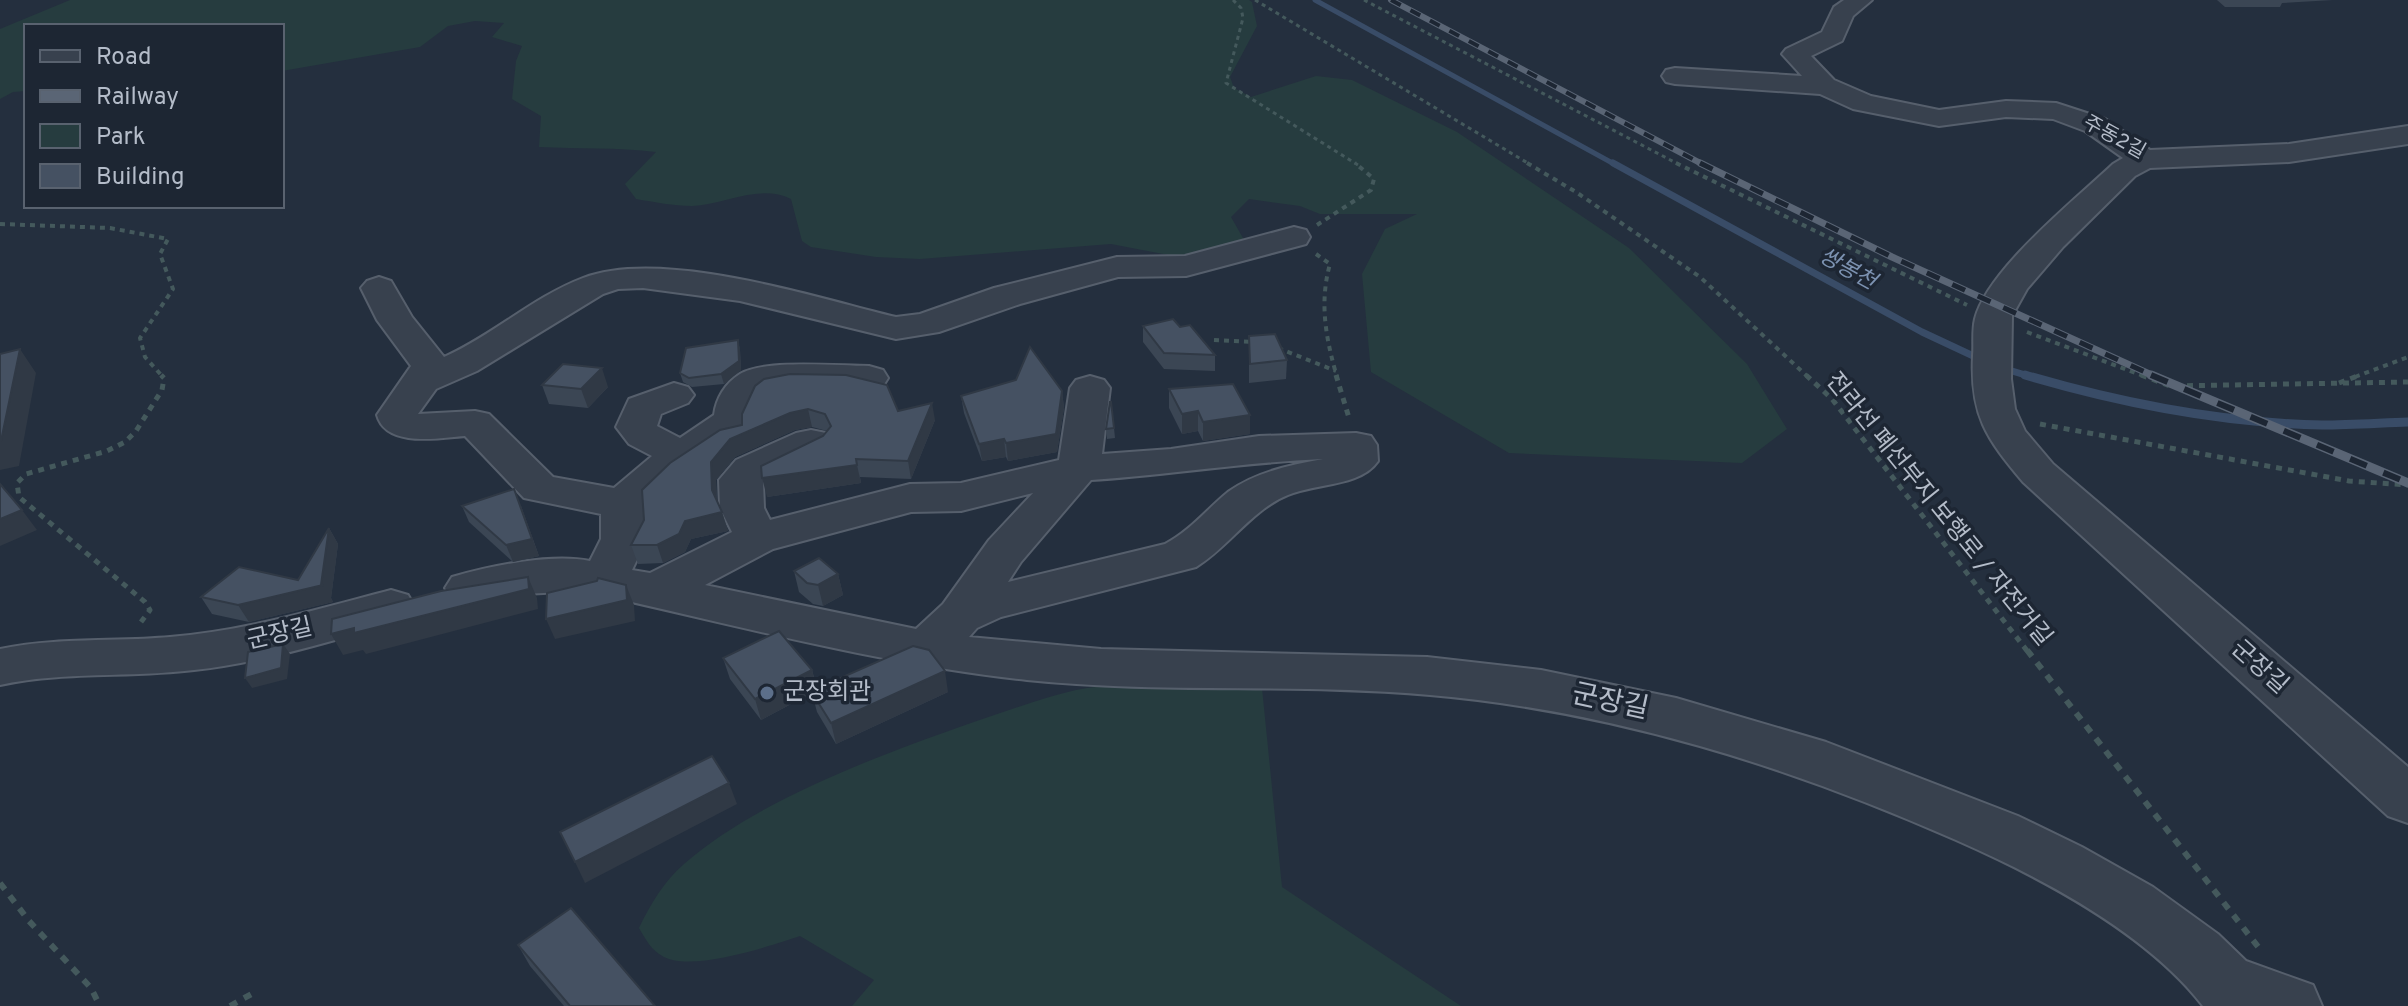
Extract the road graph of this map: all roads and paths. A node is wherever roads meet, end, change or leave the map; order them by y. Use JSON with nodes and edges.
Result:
{"nodes":[{"id":1,"x":1233,"y":0,"type":"edge"},
{"id":2,"x":1255,"y":0,"type":"edge"},
{"id":3,"x":1364,"y":0,"type":"edge"},
{"id":4,"x":1860,"y":0,"type":"edge"},
{"id":5,"x":1675,"y":76,"type":"dead end"},
{"id":6,"x":1825,"y":86,"type":"junction"},
{"id":7,"x":2408,"y":135,"type":"edge"},
{"id":8,"x":2144,"y":159,"type":"junction"},
{"id":9,"x":0,"y":224,"type":"edge"},
{"id":10,"x":1294,"y":237,"type":"junction"},
{"id":11,"x":379,"y":288,"type":"dead end"},
{"id":12,"x":1994,"y":321,"type":"junction"},
{"id":13,"x":1214,"y":340,"type":"dead end"},
{"id":14,"x":1263,"y":344,"type":"edge"},
{"id":15,"x":1275,"y":347,"type":"edge"},
{"id":16,"x":2408,"y":357,"type":"edge"},
{"id":17,"x":1336,"y":371,"type":"junction"},
{"id":18,"x":869,"y":378,"type":"edge"},
{"id":19,"x":422,"y":381,"type":"junction"},
{"id":20,"x":2408,"y":382,"type":"edge"},
{"id":21,"x":2334,"y":385,"type":"junction"},
{"id":22,"x":1090,"y":388,"type":"dead end"},
{"id":23,"x":674,"y":395,"type":"dead end"},
{"id":24,"x":1992,"y":404,"type":"junction"},
{"id":25,"x":811,"y":442,"type":"edge"},
{"id":26,"x":1356,"y":445,"type":"junction"},
{"id":27,"x":680,"y":454,"type":"junction"},
{"id":28,"x":1079,"y":468,"type":"junction"},
{"id":29,"x":2408,"y":485,"type":"edge"},
{"id":30,"x":623,"y":504,"type":"junction"},
{"id":31,"x":757,"y":538,"type":"junction"},
{"id":32,"x":604,"y":579,"type":"junction"},
{"id":33,"x":657,"y":590,"type":"junction"},
{"id":34,"x":943,"y":633,"type":"junction"},
{"id":35,"x":111,"y":656,"type":"junction"},
{"id":36,"x":0,"y":667,"type":"edge"},
{"id":37,"x":2408,"y":800,"type":"edge"},
{"id":38,"x":0,"y":883,"type":"edge"},
{"id":39,"x":2256,"y":988,"type":"edge"},
{"id":40,"x":257,"y":991,"type":"dead end"},
{"id":41,"x":100,"y":1006,"type":"edge"},
{"id":42,"x":230,"y":1006,"type":"edge"}],
"edges":[{"from":1,"to":10,"type":"path"},
{"from":2,"to":39,"type":"path","name":"전라선 폐선부지 보행로 / 자전거길"},
{"from":3,"to":12,"type":"path"},
{"from":4,"to":6,"type":"street","name":"주동2길"},
{"from":5,"to":6,"type":"street","name":"주동2길"},
{"from":6,"to":8,"type":"street","name":"주동2길"},
{"from":7,"to":8,"type":"street","name":"주동2길"},
{"from":8,"to":12,"type":"street"},
{"from":9,"to":35,"type":"path"},
{"from":10,"to":17,"type":"path"},
{"from":10,"to":19,"type":"street"},
{"from":11,"to":19,"type":"street"},
{"from":12,"to":21,"type":"path"},
{"from":12,"to":24,"type":"street"},
{"from":13,"to":14,"type":"path"},
{"from":15,"to":17,"type":"path"},
{"from":16,"to":21,"type":"path"},
{"from":17,"to":26,"type":"path"},
{"from":18,"to":27,"type":"street"},
{"from":19,"to":30,"type":"street"},
{"from":20,"to":21,"type":"path"},
{"from":22,"to":28,"type":"street"},
{"from":23,"to":27,"type":"street"},
{"from":24,"to":29,"type":"path"},
{"from":24,"to":37,"type":"street","name":"군장길"},
{"from":25,"to":31,"type":"street"},
{"from":26,"to":28,"type":"street"},
{"from":26,"to":34,"type":"street"},
{"from":27,"to":30,"type":"street"},
{"from":28,"to":31,"type":"street"},
{"from":28,"to":34,"type":"street"},
{"from":30,"to":32,"type":"street"},
{"from":31,"to":33,"type":"street"},
{"from":32,"to":33,"type":"street","name":"군장길"},
{"from":32,"to":35,"type":"street","name":"군장길"},
{"from":33,"to":34,"type":"street","name":"군장길"},
{"from":34,"to":39,"type":"street","name":"군장길"},
{"from":35,"to":36,"type":"street","name":"군장길"},
{"from":38,"to":41,"type":"path"},
{"from":40,"to":42,"type":"path"}]}
